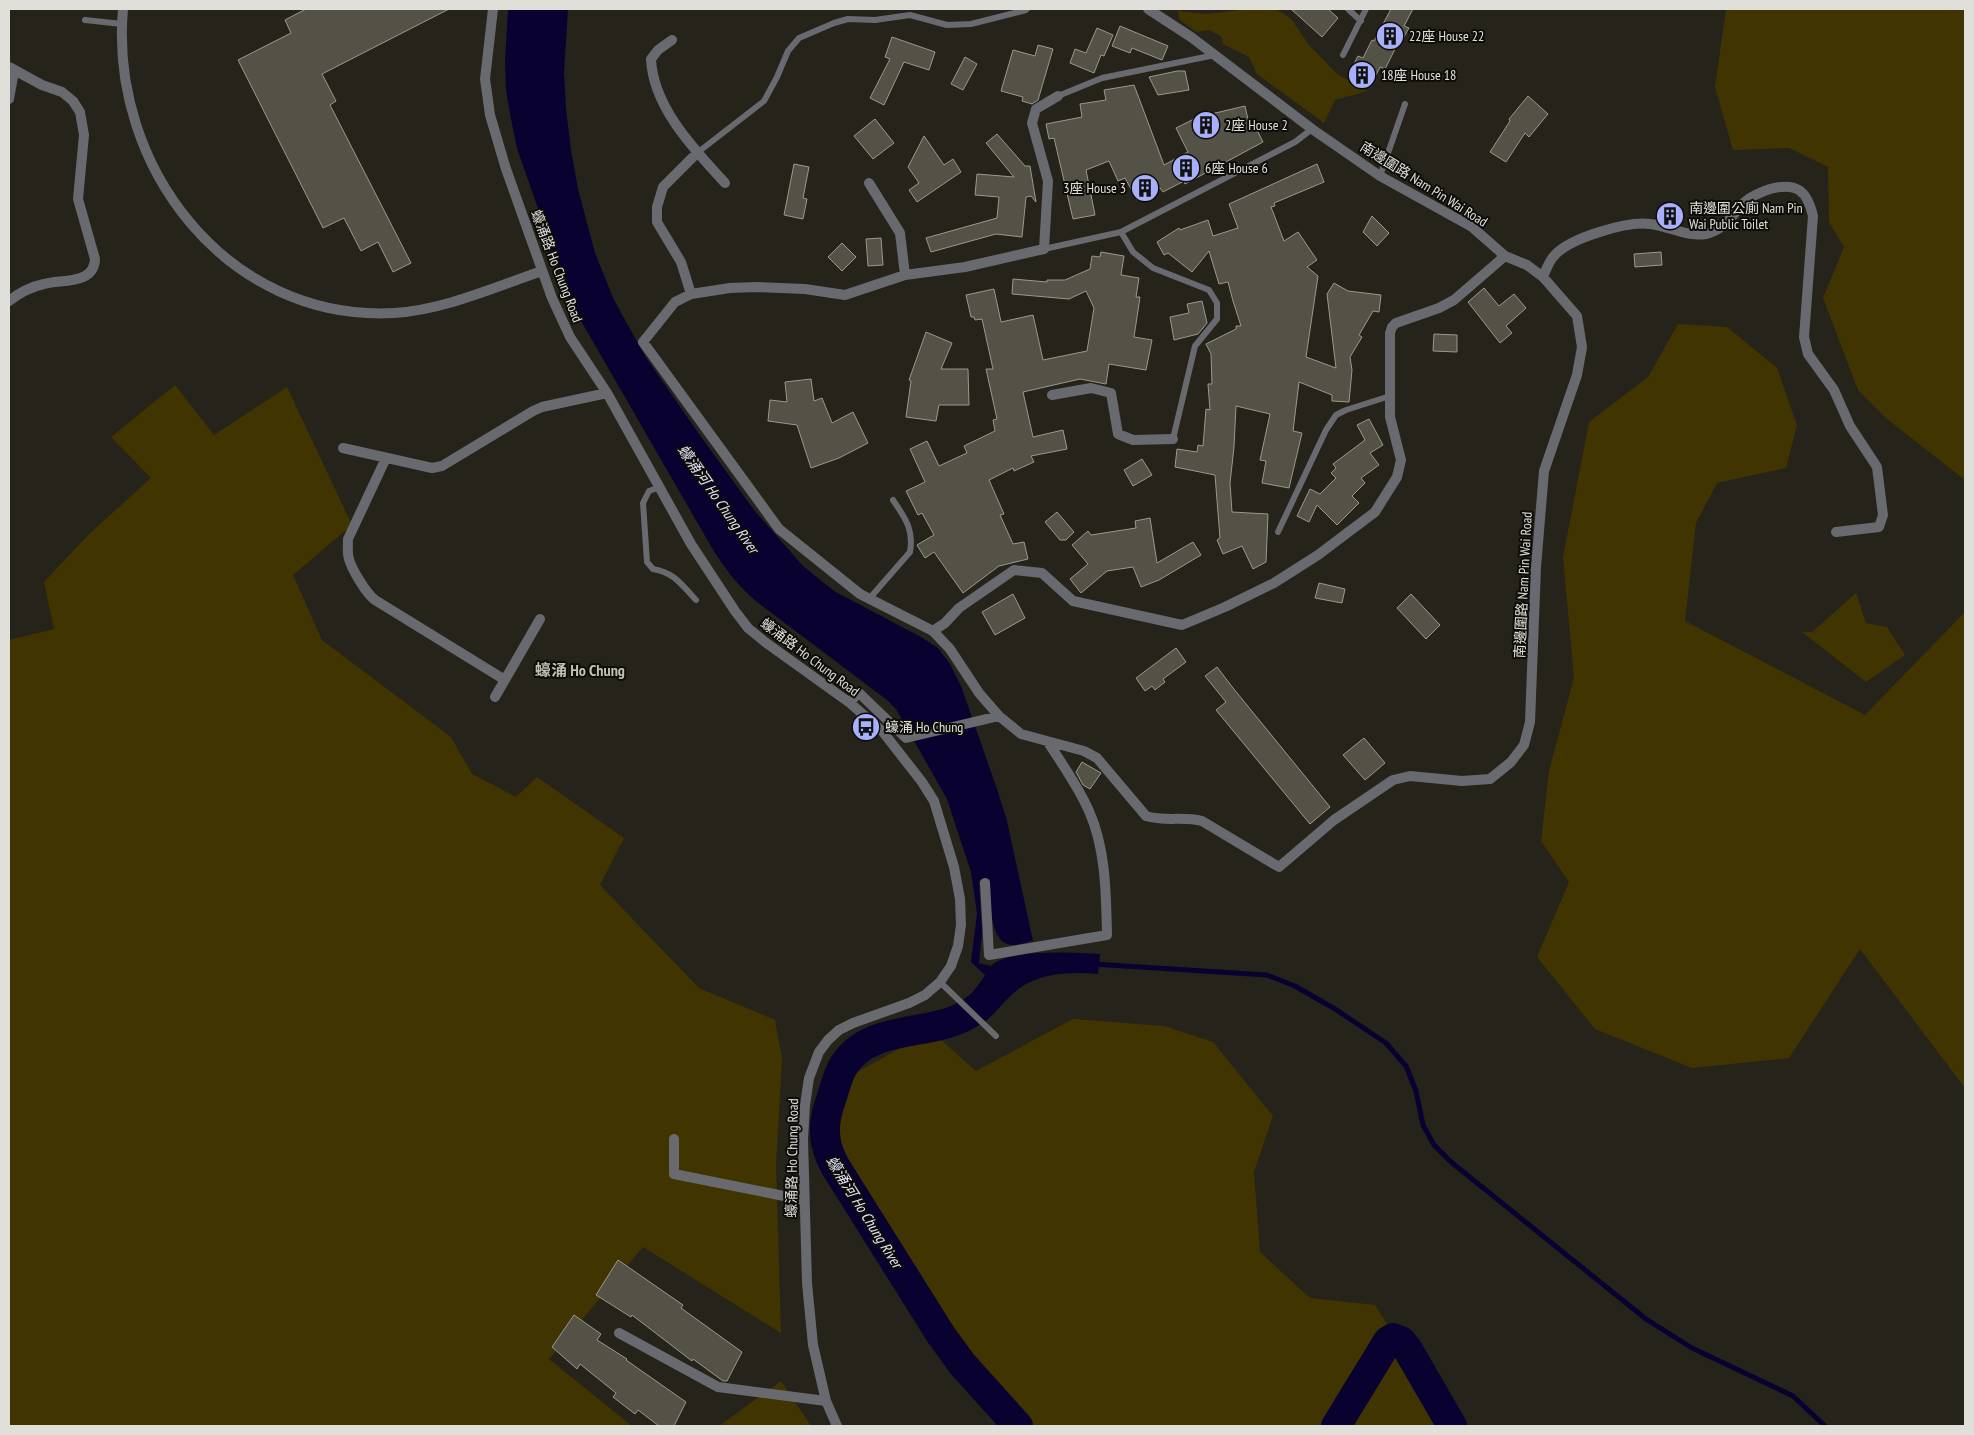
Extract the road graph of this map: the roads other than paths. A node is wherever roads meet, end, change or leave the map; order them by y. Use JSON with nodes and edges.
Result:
{"nodes":[{"id":1,"x":123,"y":9,"type":"edge"},
{"id":2,"x":493,"y":9,"type":"edge"},
{"id":3,"x":1027,"y":9,"type":"edge"},
{"id":4,"x":1148,"y":9,"type":"edge"},
{"id":5,"x":1348,"y":9,"type":"edge"},
{"id":6,"x":1366,"y":9,"type":"edge"},
{"id":7,"x":85,"y":20,"type":"dead end"},
{"id":8,"x":1361,"y":21,"type":"junction"},
{"id":9,"x":122,"y":24,"type":"junction"},
{"id":10,"x":672,"y":40,"type":"dead end"},
{"id":11,"x":1215,"y":55,"type":"junction"},
{"id":12,"x":1343,"y":55,"type":"dead end"},
{"id":13,"x":11,"y":69,"type":"edge"},
{"id":14,"x":1058,"y":96,"type":"joint"},
{"id":15,"x":9,"y":99,"type":"edge"},
{"id":16,"x":1405,"y":104,"type":"dead end"},
{"id":17,"x":1312,"y":129,"type":"junction"},
{"id":18,"x":697,"y":153,"type":"junction"},
{"id":19,"x":1380,"y":176,"type":"junction"},
{"id":20,"x":725,"y":183,"type":"dead end"},
{"id":21,"x":869,"y":183,"type":"dead end"},
{"id":22,"x":1121,"y":232,"type":"junction"},
{"id":23,"x":1044,"y":249,"type":"junction"},
{"id":24,"x":1505,"y":256,"type":"junction"},
{"id":25,"x":542,"y":271,"type":"junction"},
{"id":26,"x":905,"y":275,"type":"junction"},
{"id":27,"x":1543,"y":277,"type":"junction"},
{"id":28,"x":691,"y":294,"type":"junction"},
{"id":29,"x":9,"y":302,"type":"edge"},
{"id":30,"x":607,"y":393,"type":"junction"},
{"id":31,"x":1052,"y":395,"type":"dead end"},
{"id":32,"x":1390,"y":396,"type":"junction"},
{"id":33,"x":1173,"y":439,"type":"joint"},
{"id":34,"x":344,"y":448,"type":"dead end"},
{"id":35,"x":386,"y":458,"type":"junction"},
{"id":36,"x":660,"y":487,"type":"junction"},
{"id":37,"x":893,"y":500,"type":"dead end"},
{"id":38,"x":1278,"y":532,"type":"dead end"},
{"id":39,"x":1836,"y":532,"type":"dead end"},
{"id":40,"x":869,"y":599,"type":"junction"},
{"id":41,"x":696,"y":600,"type":"dead end"},
{"id":42,"x":540,"y":619,"type":"dead end"},
{"id":43,"x":933,"y":632,"type":"junction"},
{"id":44,"x":505,"y":680,"type":"junction"},
{"id":45,"x":495,"y":697,"type":"dead end"},
{"id":46,"x":850,"y":702,"type":"junction"},
{"id":47,"x":999,"y":716,"type":"junction"},
{"id":48,"x":1048,"y":742,"type":"junction"},
{"id":49,"x":986,"y":883,"type":"dead end"},
{"id":50,"x":940,"y":982,"type":"junction"},
{"id":51,"x":996,"y":1036,"type":"dead end"},
{"id":52,"x":674,"y":1138,"type":"dead end"},
{"id":53,"x":804,"y":1200,"type":"junction"},
{"id":54,"x":619,"y":1333,"type":"dead end"},
{"id":55,"x":826,"y":1401,"type":"junction"},
{"id":56,"x":837,"y":1426,"type":"edge"}],
"edges":[{"from":1,"to":9,"type":"street"},
{"from":2,"to":25,"type":"street","name":"蠔涌路 Ho Chung Road"},
{"from":3,"to":18,"type":"lane"},
{"from":4,"to":11,"type":"street","name":"南邊圍路 Nam Pin Wai Road"},
{"from":5,"to":8,"type":"lane"},
{"from":6,"to":8,"type":"lane"},
{"from":7,"to":9,"type":"lane"},
{"from":8,"to":12,"type":"lane"},
{"from":9,"to":25,"type":"street"},
{"from":10,"to":18,"type":"street"},
{"from":11,"to":14,"type":"lane"},
{"from":11,"to":17,"type":"street","name":"南邊圍路 Nam Pin Wai Road"},
{"from":13,"to":15,"type":"street"},
{"from":13,"to":29,"type":"street"},
{"from":14,"to":23,"type":"street"},
{"from":16,"to":19,"type":"lane"},
{"from":17,"to":19,"type":"street","name":"南邊圍路 Nam Pin Wai Road"},
{"from":17,"to":22,"type":"lane"},
{"from":18,"to":20,"type":"street"},
{"from":18,"to":28,"type":"street"},
{"from":19,"to":24,"type":"street","name":"南邊圍路 Nam Pin Wai Road"},
{"from":21,"to":26,"type":"street"},
{"from":22,"to":23,"type":"lane"},
{"from":22,"to":33,"type":"lane"},
{"from":23,"to":26,"type":"street"},
{"from":24,"to":27,"type":"street","name":"南邊圍路 Nam Pin Wai Road"},
{"from":24,"to":32,"type":"street"},
{"from":25,"to":30,"type":"street","name":"蠔涌路 Ho Chung Road"},
{"from":26,"to":28,"type":"street"},
{"from":27,"to":39,"type":"street"},
{"from":27,"to":48,"type":"street","name":"南邊圍路 Nam Pin Wai Road"},
{"from":28,"to":40,"type":"street"},
{"from":30,"to":35,"type":"street"},
{"from":30,"to":36,"type":"street","name":"蠔涌路 Ho Chung Road"},
{"from":31,"to":33,"type":"street"},
{"from":32,"to":38,"type":"lane"},
{"from":32,"to":43,"type":"street"},
{"from":34,"to":35,"type":"street"},
{"from":35,"to":44,"type":"street"},
{"from":36,"to":41,"type":"lane"},
{"from":36,"to":46,"type":"street","name":"蠔涌路 Ho Chung Road"},
{"from":37,"to":40,"type":"lane"},
{"from":40,"to":43,"type":"street"},
{"from":42,"to":44,"type":"street"},
{"from":43,"to":47,"type":"street"},
{"from":44,"to":45,"type":"street"},
{"from":46,"to":47,"type":"street"},
{"from":46,"to":50,"type":"street","name":"蠔涌路 Ho Chung Road"},
{"from":47,"to":48,"type":"street"},
{"from":48,"to":49,"type":"street"},
{"from":50,"to":51,"type":"lane"},
{"from":50,"to":53,"type":"street","name":"蠔涌路 Ho Chung Road"},
{"from":52,"to":53,"type":"street"},
{"from":53,"to":55,"type":"street","name":"蠔涌路 Ho Chung Road"},
{"from":54,"to":55,"type":"street"},
{"from":55,"to":56,"type":"street","name":"蠔涌路 Ho Chung Road"}]}
